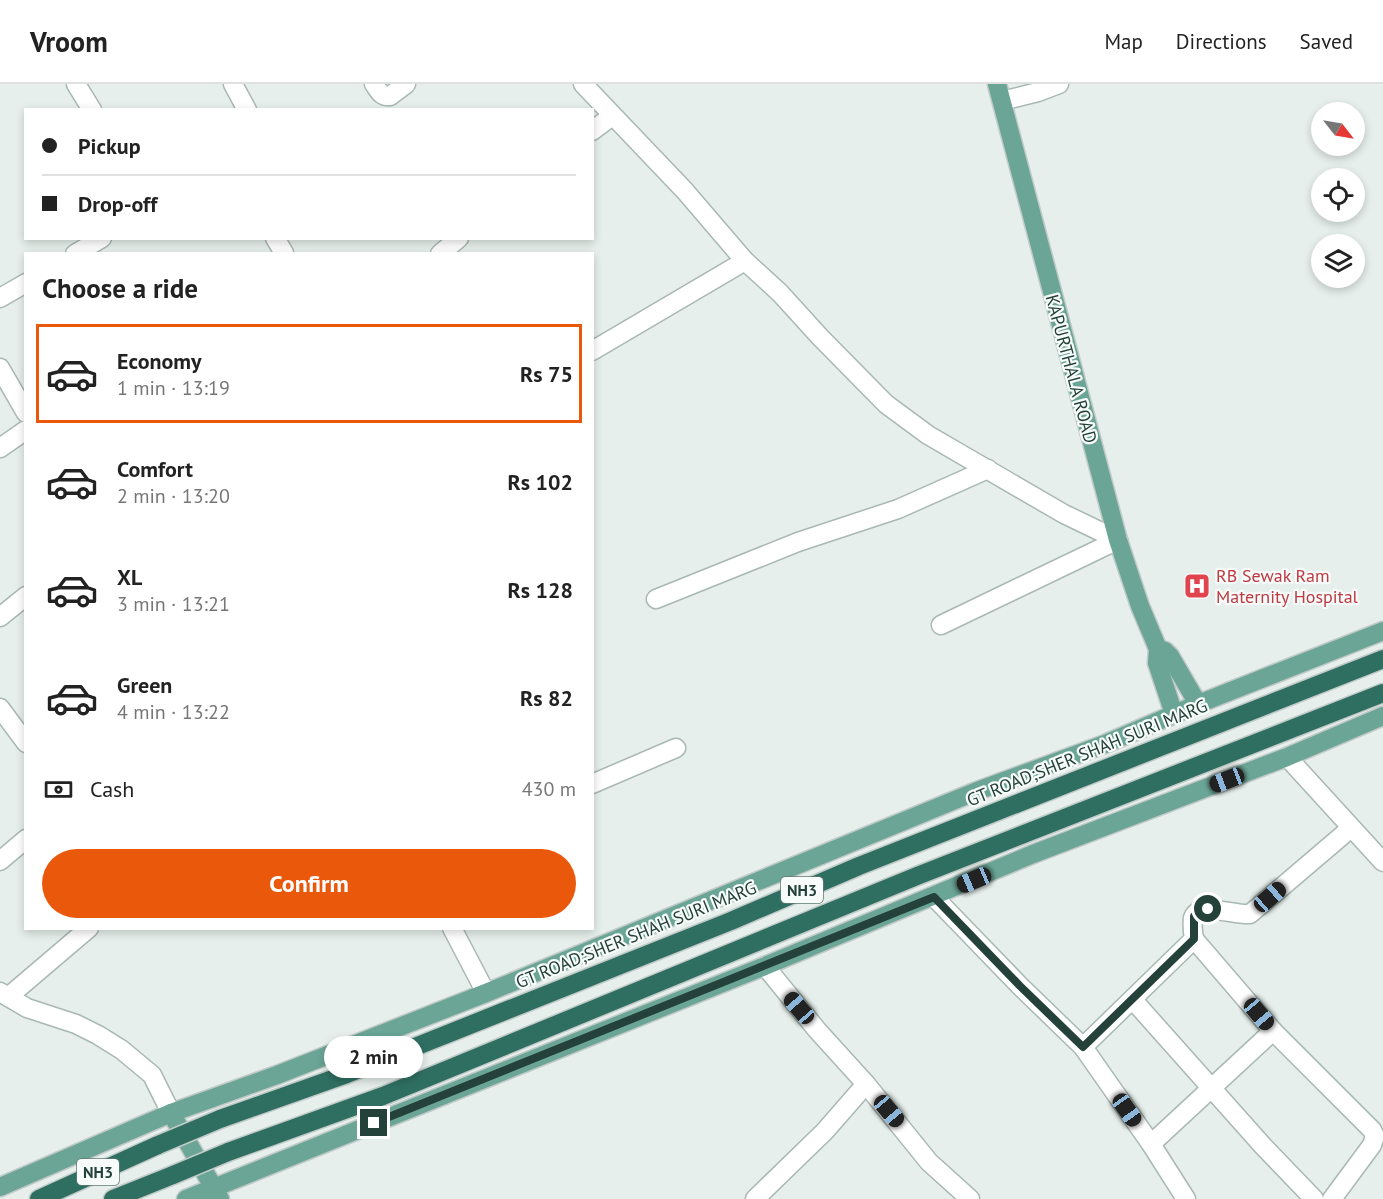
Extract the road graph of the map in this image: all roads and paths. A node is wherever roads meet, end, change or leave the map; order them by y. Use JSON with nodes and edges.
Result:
{"nodes":[{"id":1,"x":76,"y":84,"type":"edge"},
{"id":2,"x":233,"y":84,"type":"edge"},
{"id":3,"x":374,"y":84,"type":"edge"},
{"id":4,"x":406,"y":84,"type":"edge"},
{"id":5,"x":583,"y":84,"type":"edge"},
{"id":6,"x":1059,"y":84,"type":"edge"},
{"id":7,"x":1040,"y":88,"type":"edge"},
{"id":8,"x":999,"y":93,"type":"edge"},
{"id":9,"x":91,"y":108,"type":"edge"},
{"id":10,"x":246,"y":108,"type":"edge"},
{"id":11,"x":612,"y":116,"type":"junction"},
{"id":12,"x":594,"y":130,"type":"edge"},
{"id":13,"x":99,"y":240,"type":"edge"},
{"id":14,"x":457,"y":240,"type":"edge"},
{"id":15,"x":78,"y":252,"type":"edge"},
{"id":16,"x":442,"y":252,"type":"edge"},
{"id":17,"x":745,"y":261,"type":"junction"},
{"id":18,"x":24,"y":284,"type":"edge"},
{"id":19,"x":0,"y":298,"type":"edge"},
{"id":20,"x":594,"y":350,"type":"edge"},
{"id":21,"x":0,"y":368,"type":"edge"},
{"id":22,"x":24,"y":410,"type":"edge"},
{"id":23,"x":24,"y":431,"type":"edge"},
{"id":24,"x":0,"y":448,"type":"edge"},
{"id":25,"x":988,"y":469,"type":"junction"},
{"id":26,"x":1118,"y":540,"type":"junction"},
{"id":27,"x":24,"y":598,"type":"edge"},
{"id":28,"x":656,"y":599,"type":"dead end"},
{"id":29,"x":0,"y":617,"type":"edge"},
{"id":30,"x":941,"y":625,"type":"dead end"},
{"id":31,"x":1383,"y":631,"type":"edge"},
{"id":32,"x":1158,"y":649,"type":"junction"},
{"id":33,"x":1383,"y":659,"type":"edge"},
{"id":34,"x":1383,"y":693,"type":"edge"},
{"id":35,"x":1198,"y":704,"type":"junction"},
{"id":36,"x":0,"y":708,"type":"edge"},
{"id":37,"x":1174,"y":714,"type":"junction"},
{"id":38,"x":1383,"y":716,"type":"edge"},
{"id":39,"x":24,"y":740,"type":"edge"},
{"id":40,"x":676,"y":747,"type":"dead end"},
{"id":41,"x":1287,"y":757,"type":"junction"},
{"id":42,"x":594,"y":783,"type":"edge"},
{"id":43,"x":1351,"y":828,"type":"junction"},
{"id":44,"x":24,"y":841,"type":"edge"},
{"id":45,"x":0,"y":861,"type":"edge"},
{"id":46,"x":1383,"y":862,"type":"edge"},
{"id":47,"x":934,"y":897,"type":"junction"},
{"id":48,"x":86,"y":930,"type":"edge"},
{"id":49,"x":453,"y":930,"type":"edge"},
{"id":50,"x":1194,"y":939,"type":"junction"},
{"id":51,"x":765,"y":966,"type":"junction"},
{"id":52,"x":486,"y":993,"type":"junction"},
{"id":53,"x":4,"y":995,"type":"edge"},
{"id":54,"x":1133,"y":1000,"type":"junction"},
{"id":55,"x":1273,"y":1031,"type":"junction"},
{"id":56,"x":1083,"y":1047,"type":"junction"},
{"id":57,"x":867,"y":1084,"type":"junction"},
{"id":58,"x":1211,"y":1088,"type":"junction"},
{"id":59,"x":171,"y":1113,"type":"junction"},
{"id":60,"x":1151,"y":1144,"type":"junction"},
{"id":61,"x":0,"y":1187,"type":"edge"},
{"id":62,"x":216,"y":1193,"type":"edge"},
{"id":63,"x":39,"y":1199,"type":"edge"},
{"id":64,"x":113,"y":1199,"type":"edge"},
{"id":65,"x":186,"y":1199,"type":"edge"},
{"id":66,"x":755,"y":1199,"type":"edge"},
{"id":67,"x":970,"y":1199,"type":"edge"},
{"id":68,"x":1186,"y":1199,"type":"edge"},
{"id":69,"x":1314,"y":1199,"type":"edge"},
{"id":70,"x":1332,"y":1199,"type":"edge"}],
"edges":[{"from":1,"to":9,"type":"street"},
{"from":2,"to":10,"type":"street"},
{"from":3,"to":4,"type":"street"},
{"from":5,"to":11,"type":"street"},
{"from":6,"to":7,"type":"street"},
{"from":7,"to":8,"type":"street"},
{"from":8,"to":26,"type":"main road","name":"KAPURTHALA ROAD"},
{"from":11,"to":12,"type":"street"},
{"from":11,"to":17,"type":"street"},
{"from":13,"to":15,"type":"street"},
{"from":14,"to":16,"type":"street"},
{"from":17,"to":20,"type":"street"},
{"from":17,"to":25,"type":"street"},
{"from":18,"to":19,"type":"street"},
{"from":21,"to":22,"type":"street"},
{"from":23,"to":24,"type":"street"},
{"from":25,"to":26,"type":"street"},
{"from":25,"to":28,"type":"street"},
{"from":26,"to":30,"type":"street"},
{"from":26,"to":32,"type":"main road","name":"KAPURTHALA ROAD"},
{"from":27,"to":29,"type":"street"},
{"from":31,"to":35,"type":"main road"},
{"from":32,"to":35,"type":"main road","name":"KAPURTHALA ROAD"},
{"from":32,"to":37,"type":"main road","name":"KAPURTHALA ROAD"},
{"from":33,"to":63,"type":"highway","name":"GT ROAD;SHER SHAH SURI MARG","number":"NH3","bridge":true},
{"from":34,"to":64,"type":"highway","number":"NH3","bridge":true},
{"from":35,"to":37,"type":"main road"},
{"from":36,"to":39,"type":"street"},
{"from":37,"to":52,"type":"main road"},
{"from":38,"to":41,"type":"main road"},
{"from":40,"to":42,"type":"street"},
{"from":41,"to":43,"type":"street"},
{"from":41,"to":47,"type":"main road"},
{"from":43,"to":46,"type":"street"},
{"from":43,"to":50,"type":"street"},
{"from":44,"to":45,"type":"street"},
{"from":47,"to":51,"type":"main road"},
{"from":47,"to":56,"type":"street"},
{"from":48,"to":53,"type":"street"},
{"from":49,"to":52,"type":"street"},
{"from":50,"to":54,"type":"street"},
{"from":50,"to":55,"type":"street"},
{"from":51,"to":57,"type":"street"},
{"from":51,"to":62,"type":"main road"},
{"from":52,"to":59,"type":"main road"},
{"from":53,"to":59,"type":"street"},
{"from":54,"to":56,"type":"street"},
{"from":54,"to":58,"type":"street"},
{"from":55,"to":58,"type":"street"},
{"from":55,"to":70,"type":"street"},
{"from":56,"to":60,"type":"street"},
{"from":57,"to":66,"type":"street"},
{"from":57,"to":67,"type":"street"},
{"from":58,"to":60,"type":"street"},
{"from":58,"to":69,"type":"street"},
{"from":59,"to":61,"type":"main road"},
{"from":59,"to":62,"type":"main road"},
{"from":60,"to":68,"type":"street"},
{"from":62,"to":65,"type":"main road"}]}
